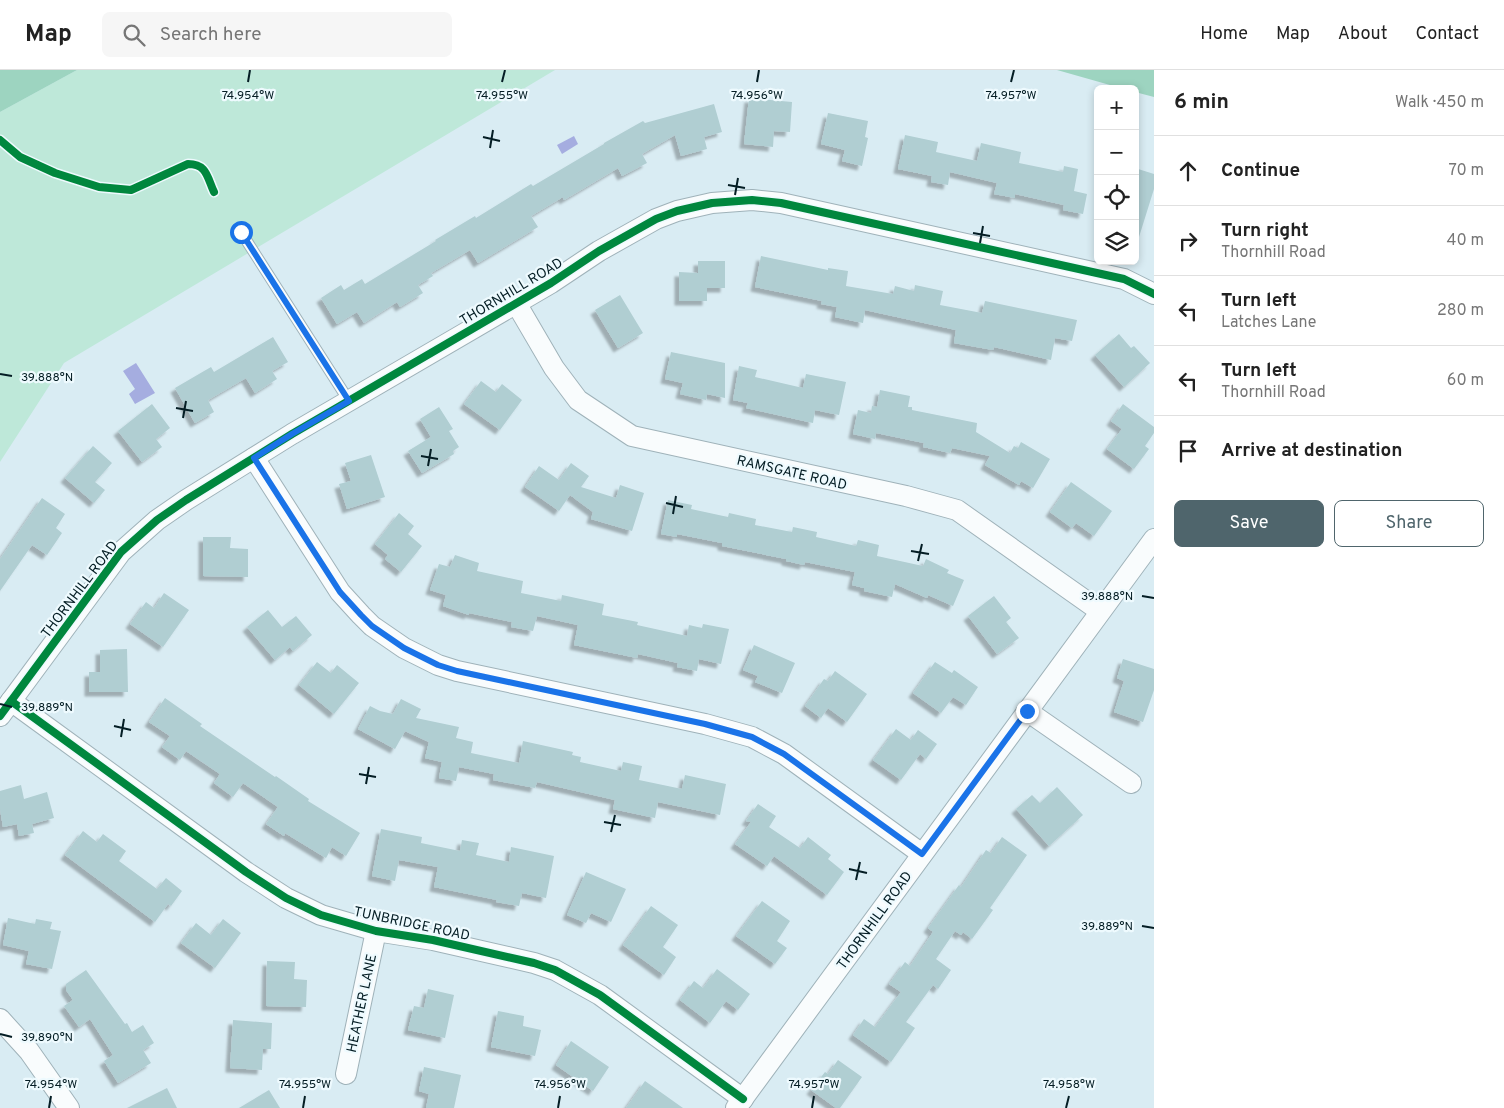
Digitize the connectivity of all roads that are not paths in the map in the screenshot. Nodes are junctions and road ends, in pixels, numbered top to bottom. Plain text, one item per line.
1 (241, 232) dead end
2 (1154, 294) edge
3 (516, 303) junction
4 (349, 401) junction
5 (254, 458) junction
6 (1154, 539) edge
7 (1100, 611) junction
8 (5, 709) edge
9 (1027, 711) junction
10 (1131, 783) dead end
11 (922, 854) junction
12 (376, 931) junction
13 (0, 1019) edge
14 (346, 1074) dead end
15 (739, 1104) edge
16 (69, 1108) edge

1 - 4 lane
2 - 3 street, THORNHILL ROAD
3 - 4 street, THORNHILL ROAD
3 - 7 street, RAMSGATE ROAD
4 - 5 street, THORNHILL ROAD
5 - 8 street, THORNHILL ROAD
5 - 11 street
6 - 7 street, THORNHILL ROAD
7 - 9 street, THORNHILL ROAD
8 - 12 street, TUNBRIDGE ROAD
9 - 10 street
9 - 11 street, THORNHILL ROAD
11 - 15 street, THORNHILL ROAD
12 - 14 street, HEATHER LANE
12 - 15 street, TUNBRIDGE ROAD
13 - 16 street

